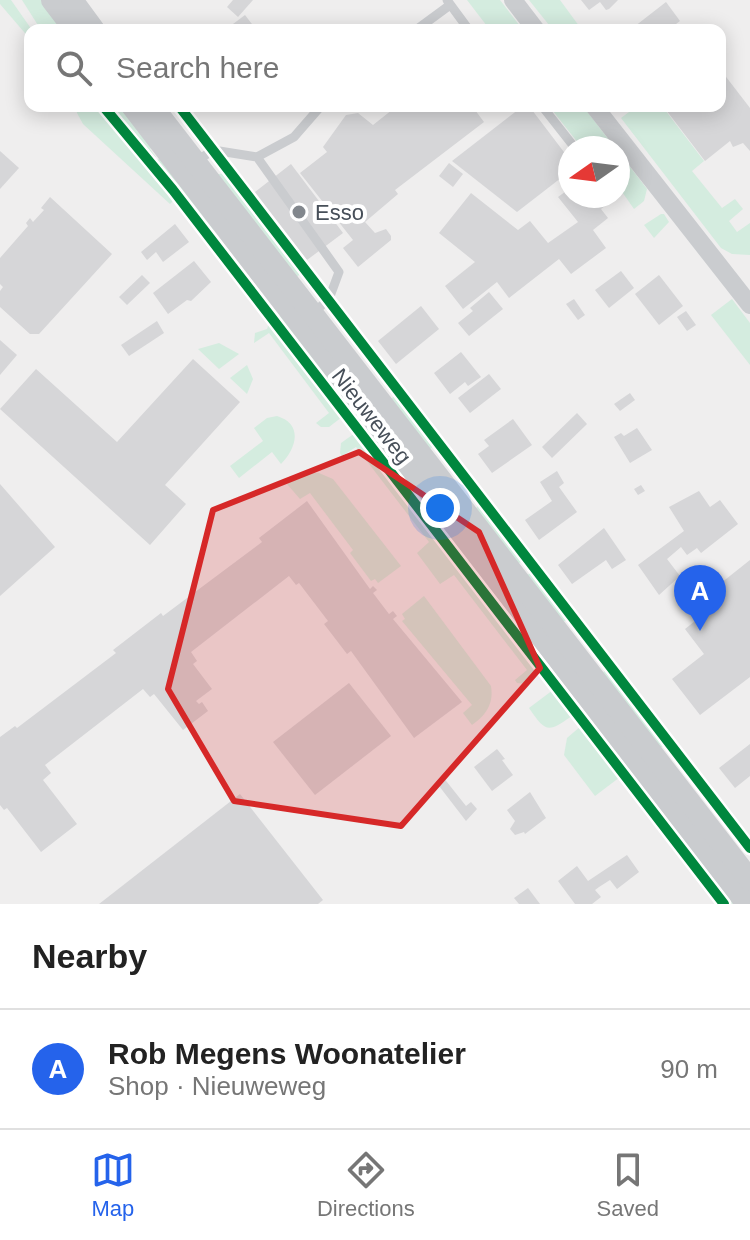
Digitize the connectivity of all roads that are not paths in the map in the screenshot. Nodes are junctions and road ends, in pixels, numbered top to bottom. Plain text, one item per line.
1 (52, 0) edge
2 (72, 0) edge
3 (513, 0) edge
4 (448, 2) edge
5 (70, 24) edge
6 (90, 24) edge
7 (423, 24) edge
8 (464, 24) edge
9 (531, 24) edge
10 (138, 112) edge
11 (156, 112) edge
12 (316, 112) edge
13 (547, 112) edge
14 (599, 112) edge
15 (566, 136) edge
16 (257, 157) junction
17 (189, 166) junction
18 (743, 281) edge
19 (750, 305) edge
20 (306, 319) junction
21 (750, 880) edge
22 (747, 904) edge

1 - 5 street
2 - 6 street
3 - 9 street
4 - 7 lane
4 - 8 lane
10 - 17 street, Nieuweweg
11 - 17 street, Nieuweweg
12 - 16 lane
13 - 15 lane
14 - 18 street
16 - 17 lane
16 - 20 lane
17 - 20 street, Nieuweweg
18 - 19 street
20 - 21 street, Nieuweweg
20 - 22 street, Nieuweweg

